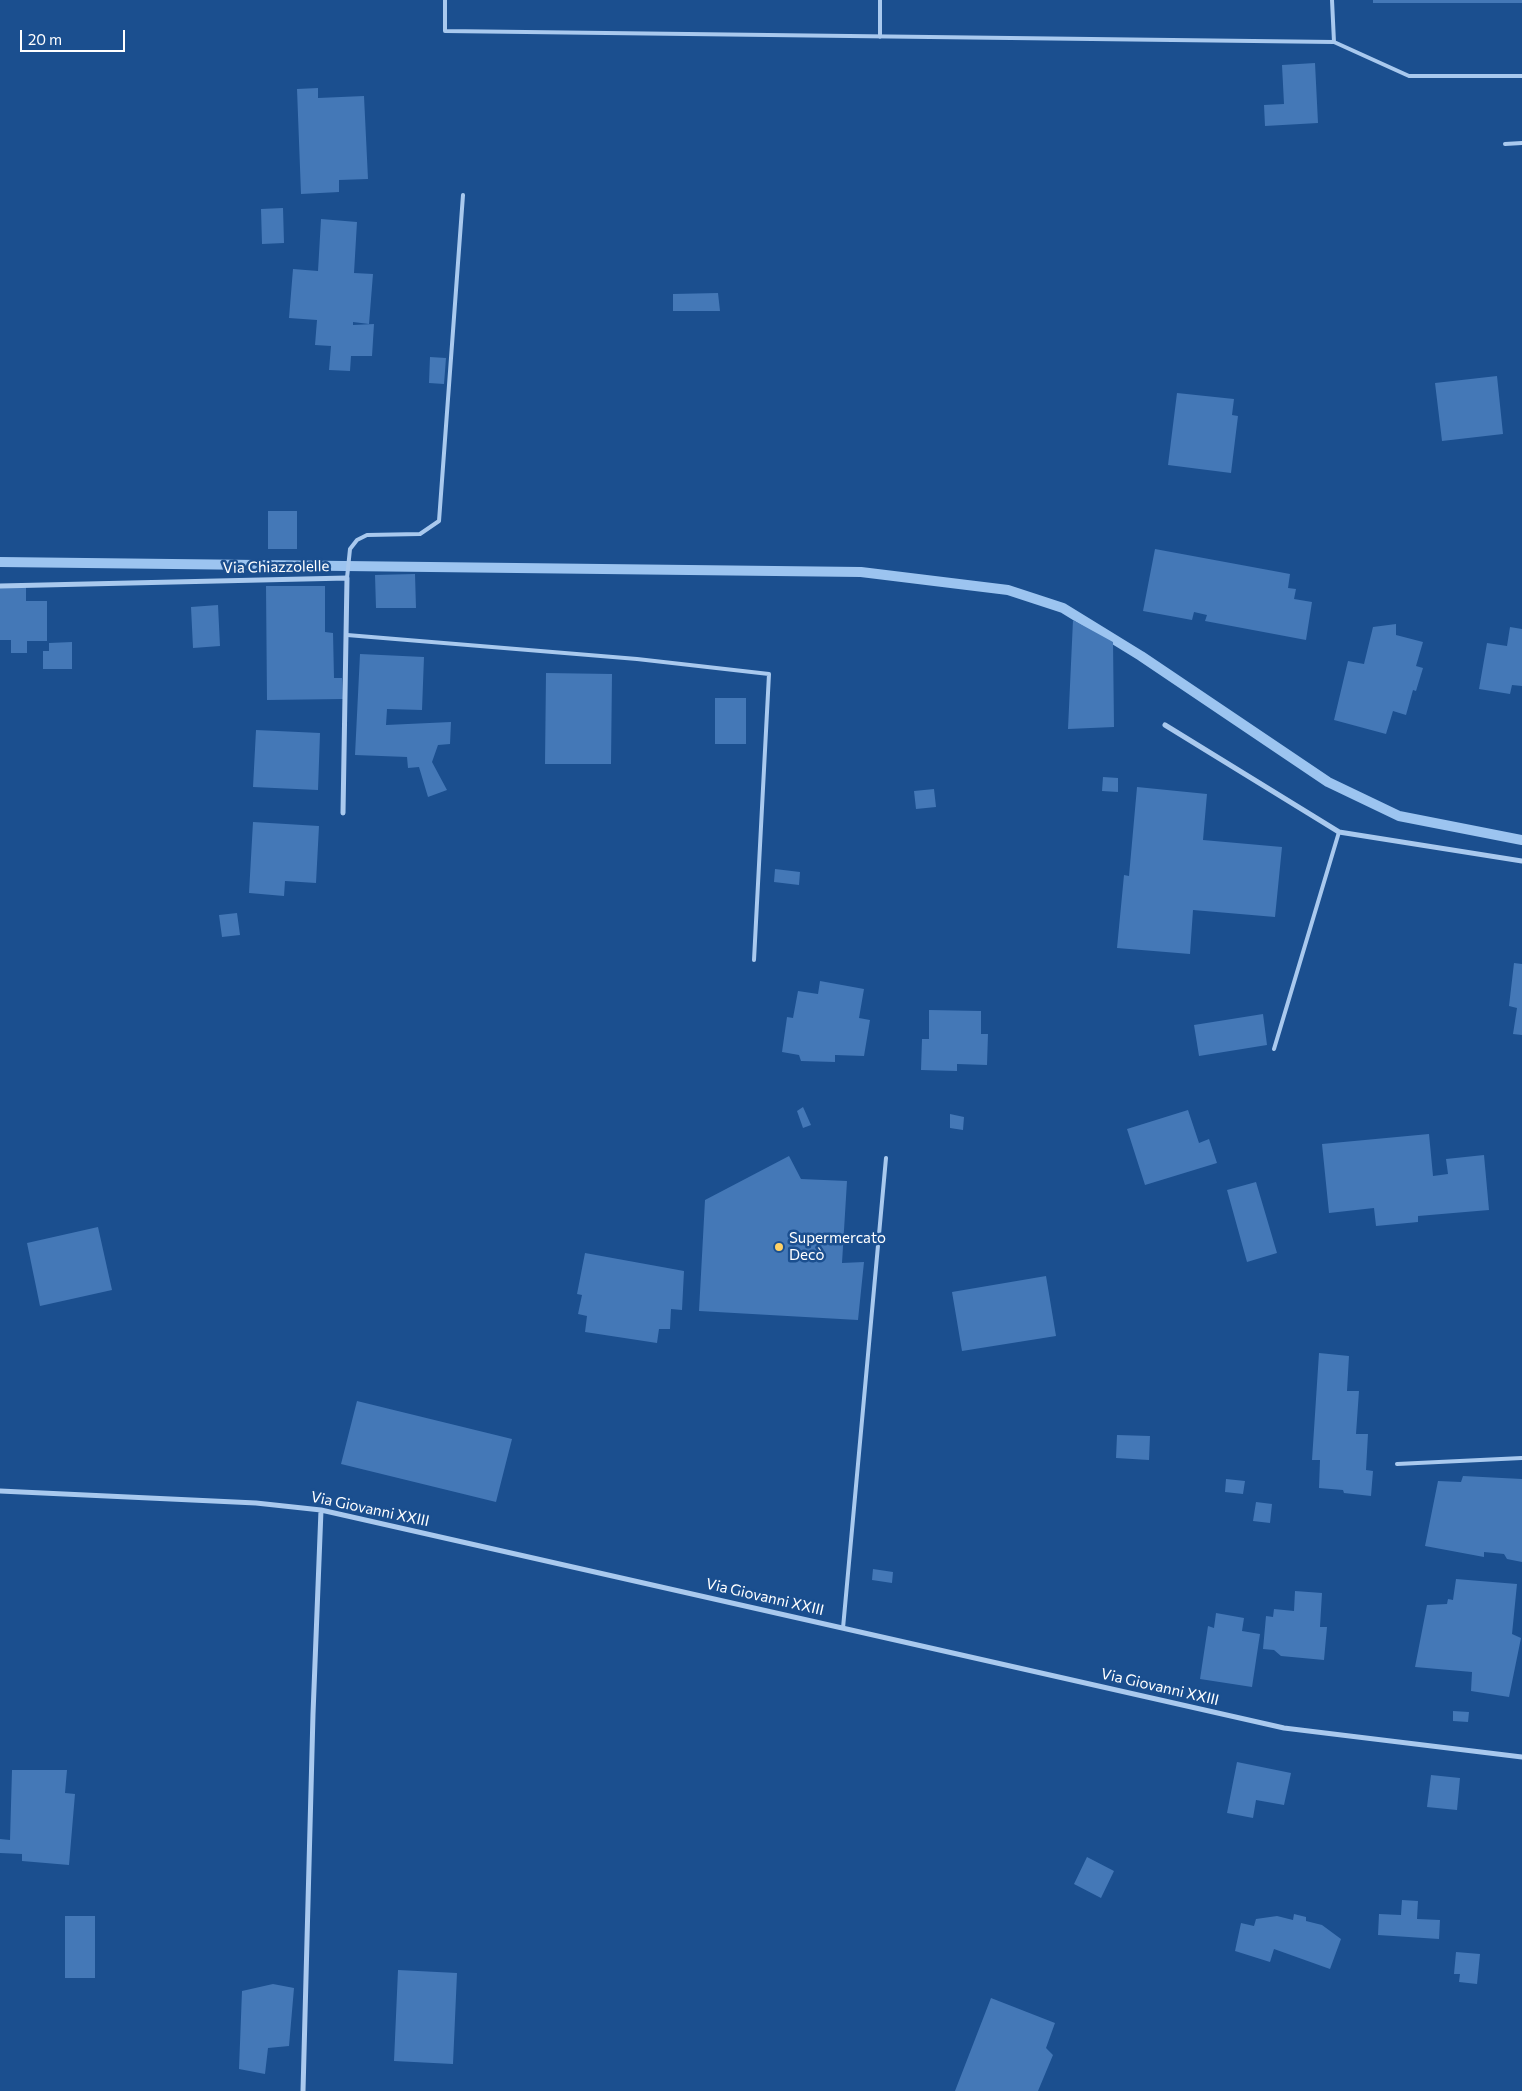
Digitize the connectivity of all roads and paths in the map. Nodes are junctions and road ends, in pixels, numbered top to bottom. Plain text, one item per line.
1 (445, 0) edge
2 (880, 0) edge
3 (1332, 0) edge
4 (880, 37) junction
5 (1334, 42) junction
6 (1522, 76) edge
7 (1522, 143) edge
8 (1505, 144) dead end
9 (463, 195) dead end
10 (347, 578) junction
11 (0, 586) edge
12 (348, 635) junction
13 (1165, 725) dead end
14 (343, 813) dead end
15 (1339, 832) junction
16 (1522, 861) edge
17 (754, 960) dead end
18 (1274, 1049) dead end
19 (886, 1158) dead end
20 (1522, 1458) edge
21 (1397, 1464) dead end
22 (0, 1491) edge
23 (321, 1510) junction
24 (843, 1628) junction
25 (1522, 1757) edge
26 (304, 2091) edge

1 - 4 lane
2 - 4 lane
3 - 5 lane
4 - 5 lane
5 - 6 lane
7 - 8 lane
9 - 10 lane
10 - 11 street, Via Chiazzolelle
10 - 12 street, Via Chiazzolelle
12 - 14 street, Via Chiazzolelle
12 - 17 lane
13 - 15 street
15 - 16 street
15 - 18 lane
19 - 24 lane
20 - 21 lane
22 - 23 street, Via Giovanni XXIII
23 - 24 street, Via Giovanni XXIII
23 - 26 street
24 - 25 street, Via Giovanni XXIII

